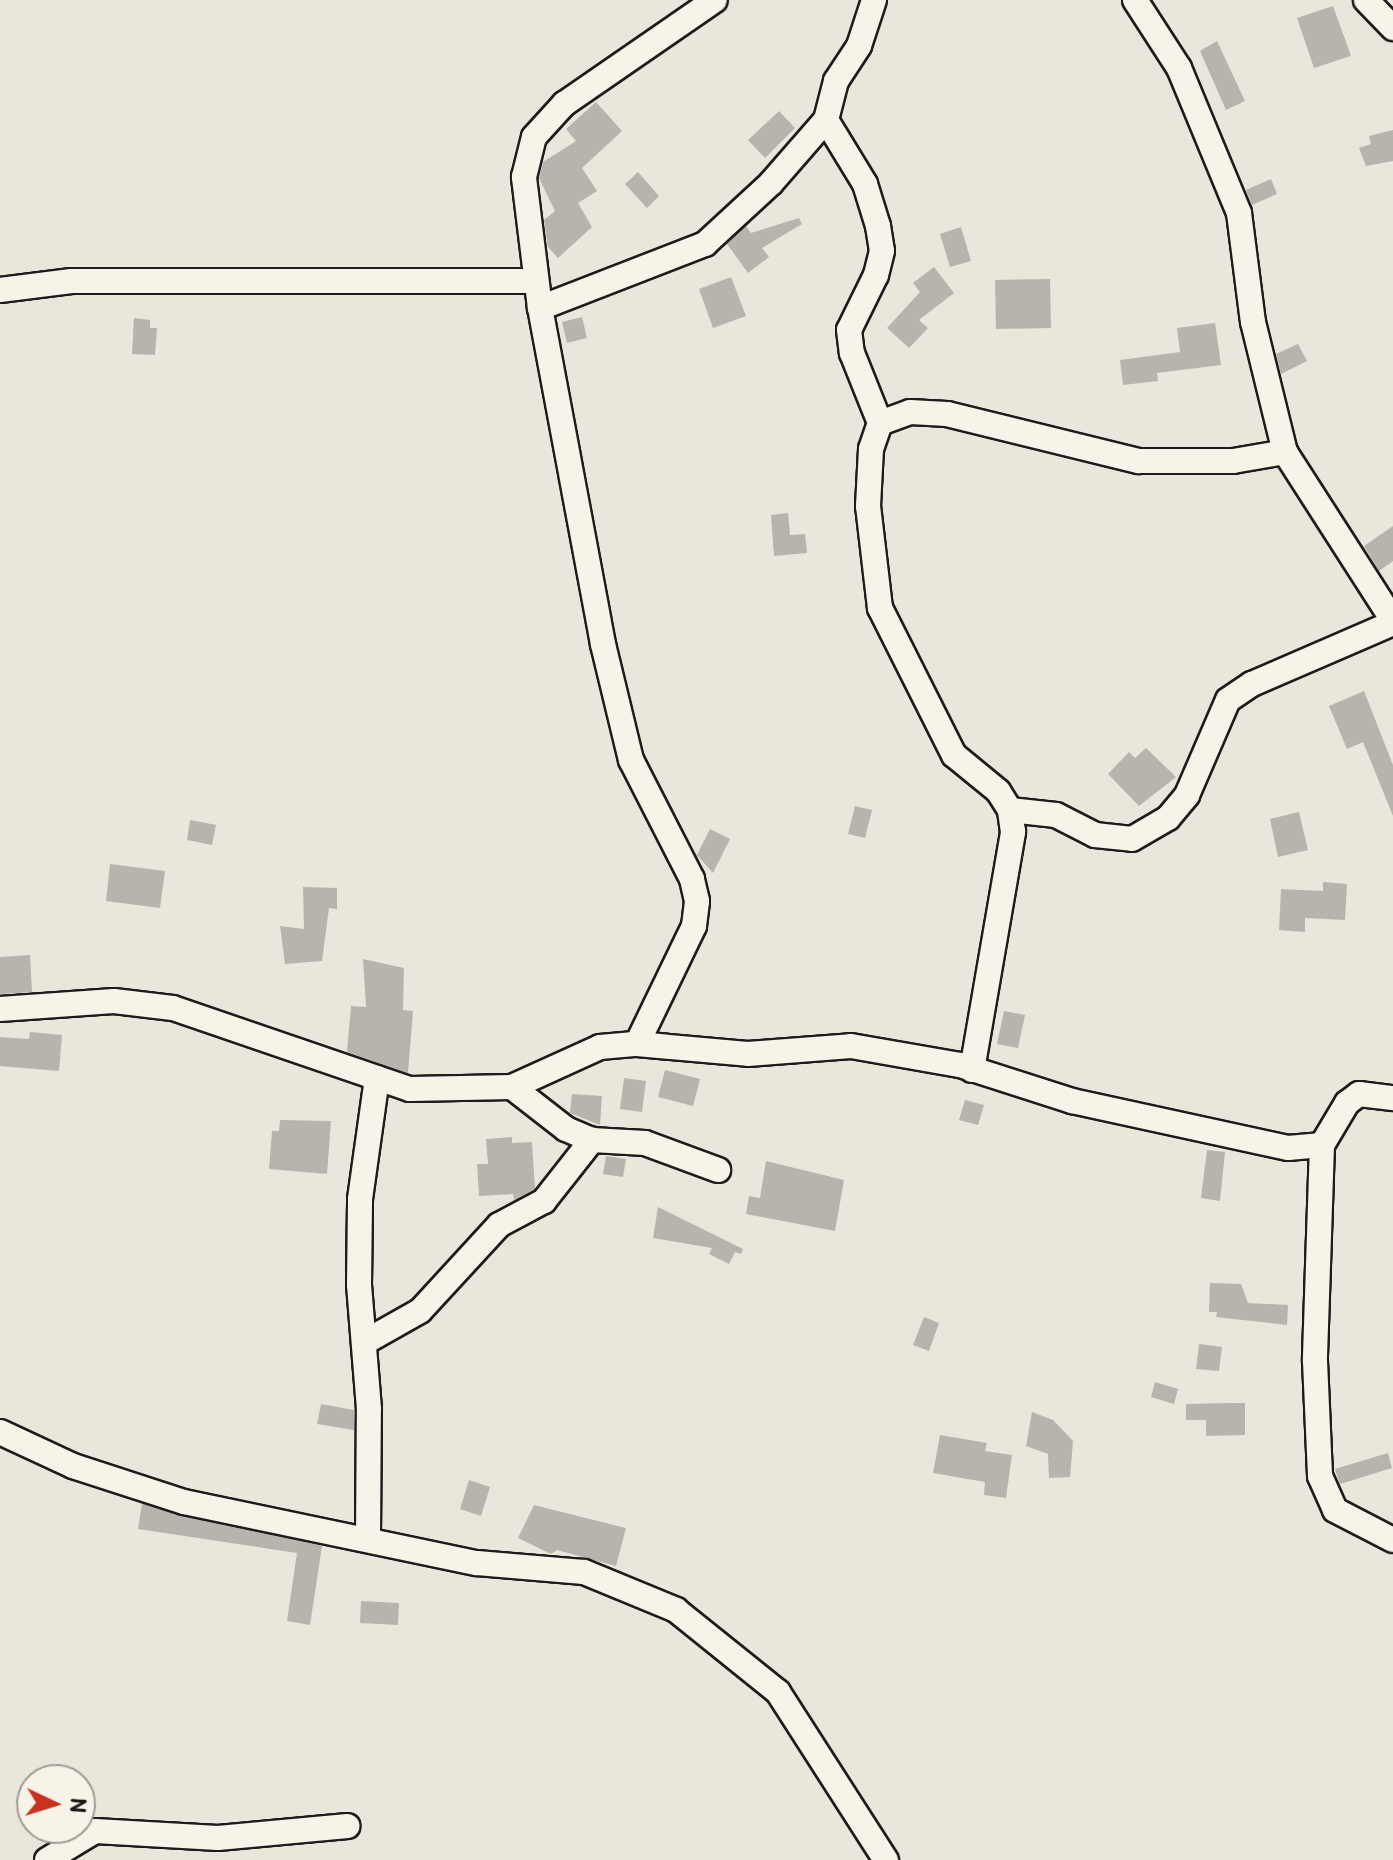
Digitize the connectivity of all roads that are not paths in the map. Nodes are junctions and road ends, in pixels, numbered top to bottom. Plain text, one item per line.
1 (715, 0) edge
2 (874, 0) edge
3 (1135, 0) edge
4 (1366, 0) edge
5 (1393, 28) edge
6 (826, 120) junction
7 (536, 281) junction
8 (0, 290) edge
9 (540, 308) junction
10 (880, 423) junction
11 (1285, 452) junction
12 (1393, 622) edge
13 (1010, 810) junction
14 (0, 1009) edge
15 (637, 1044) junction
16 (972, 1070) junction
17 (377, 1078) junction
18 (512, 1087) junction
19 (1393, 1098) edge
20 (592, 1140) junction
21 (1322, 1145) junction
22 (718, 1170) dead end
23 (365, 1342) junction
24 (0, 1432) edge
25 (368, 1537) junction
26 (1393, 1540) edge
27 (347, 1826) dead end
28 (47, 1860) edge
29 (886, 1860) edge

1 - 7 street
2 - 6 street
3 - 11 street
4 - 5 street
6 - 9 street
6 - 10 street
7 - 8 street
7 - 9 street
9 - 15 street
10 - 11 street
10 - 13 street
11 - 12 street
12 - 13 street
13 - 16 street
14 - 17 street
15 - 16 street
15 - 18 street
16 - 21 street
17 - 18 street
17 - 23 street
18 - 20 street
19 - 21 street
20 - 22 street
20 - 23 street
21 - 26 street
23 - 25 street
24 - 25 street
25 - 29 street
27 - 28 street

